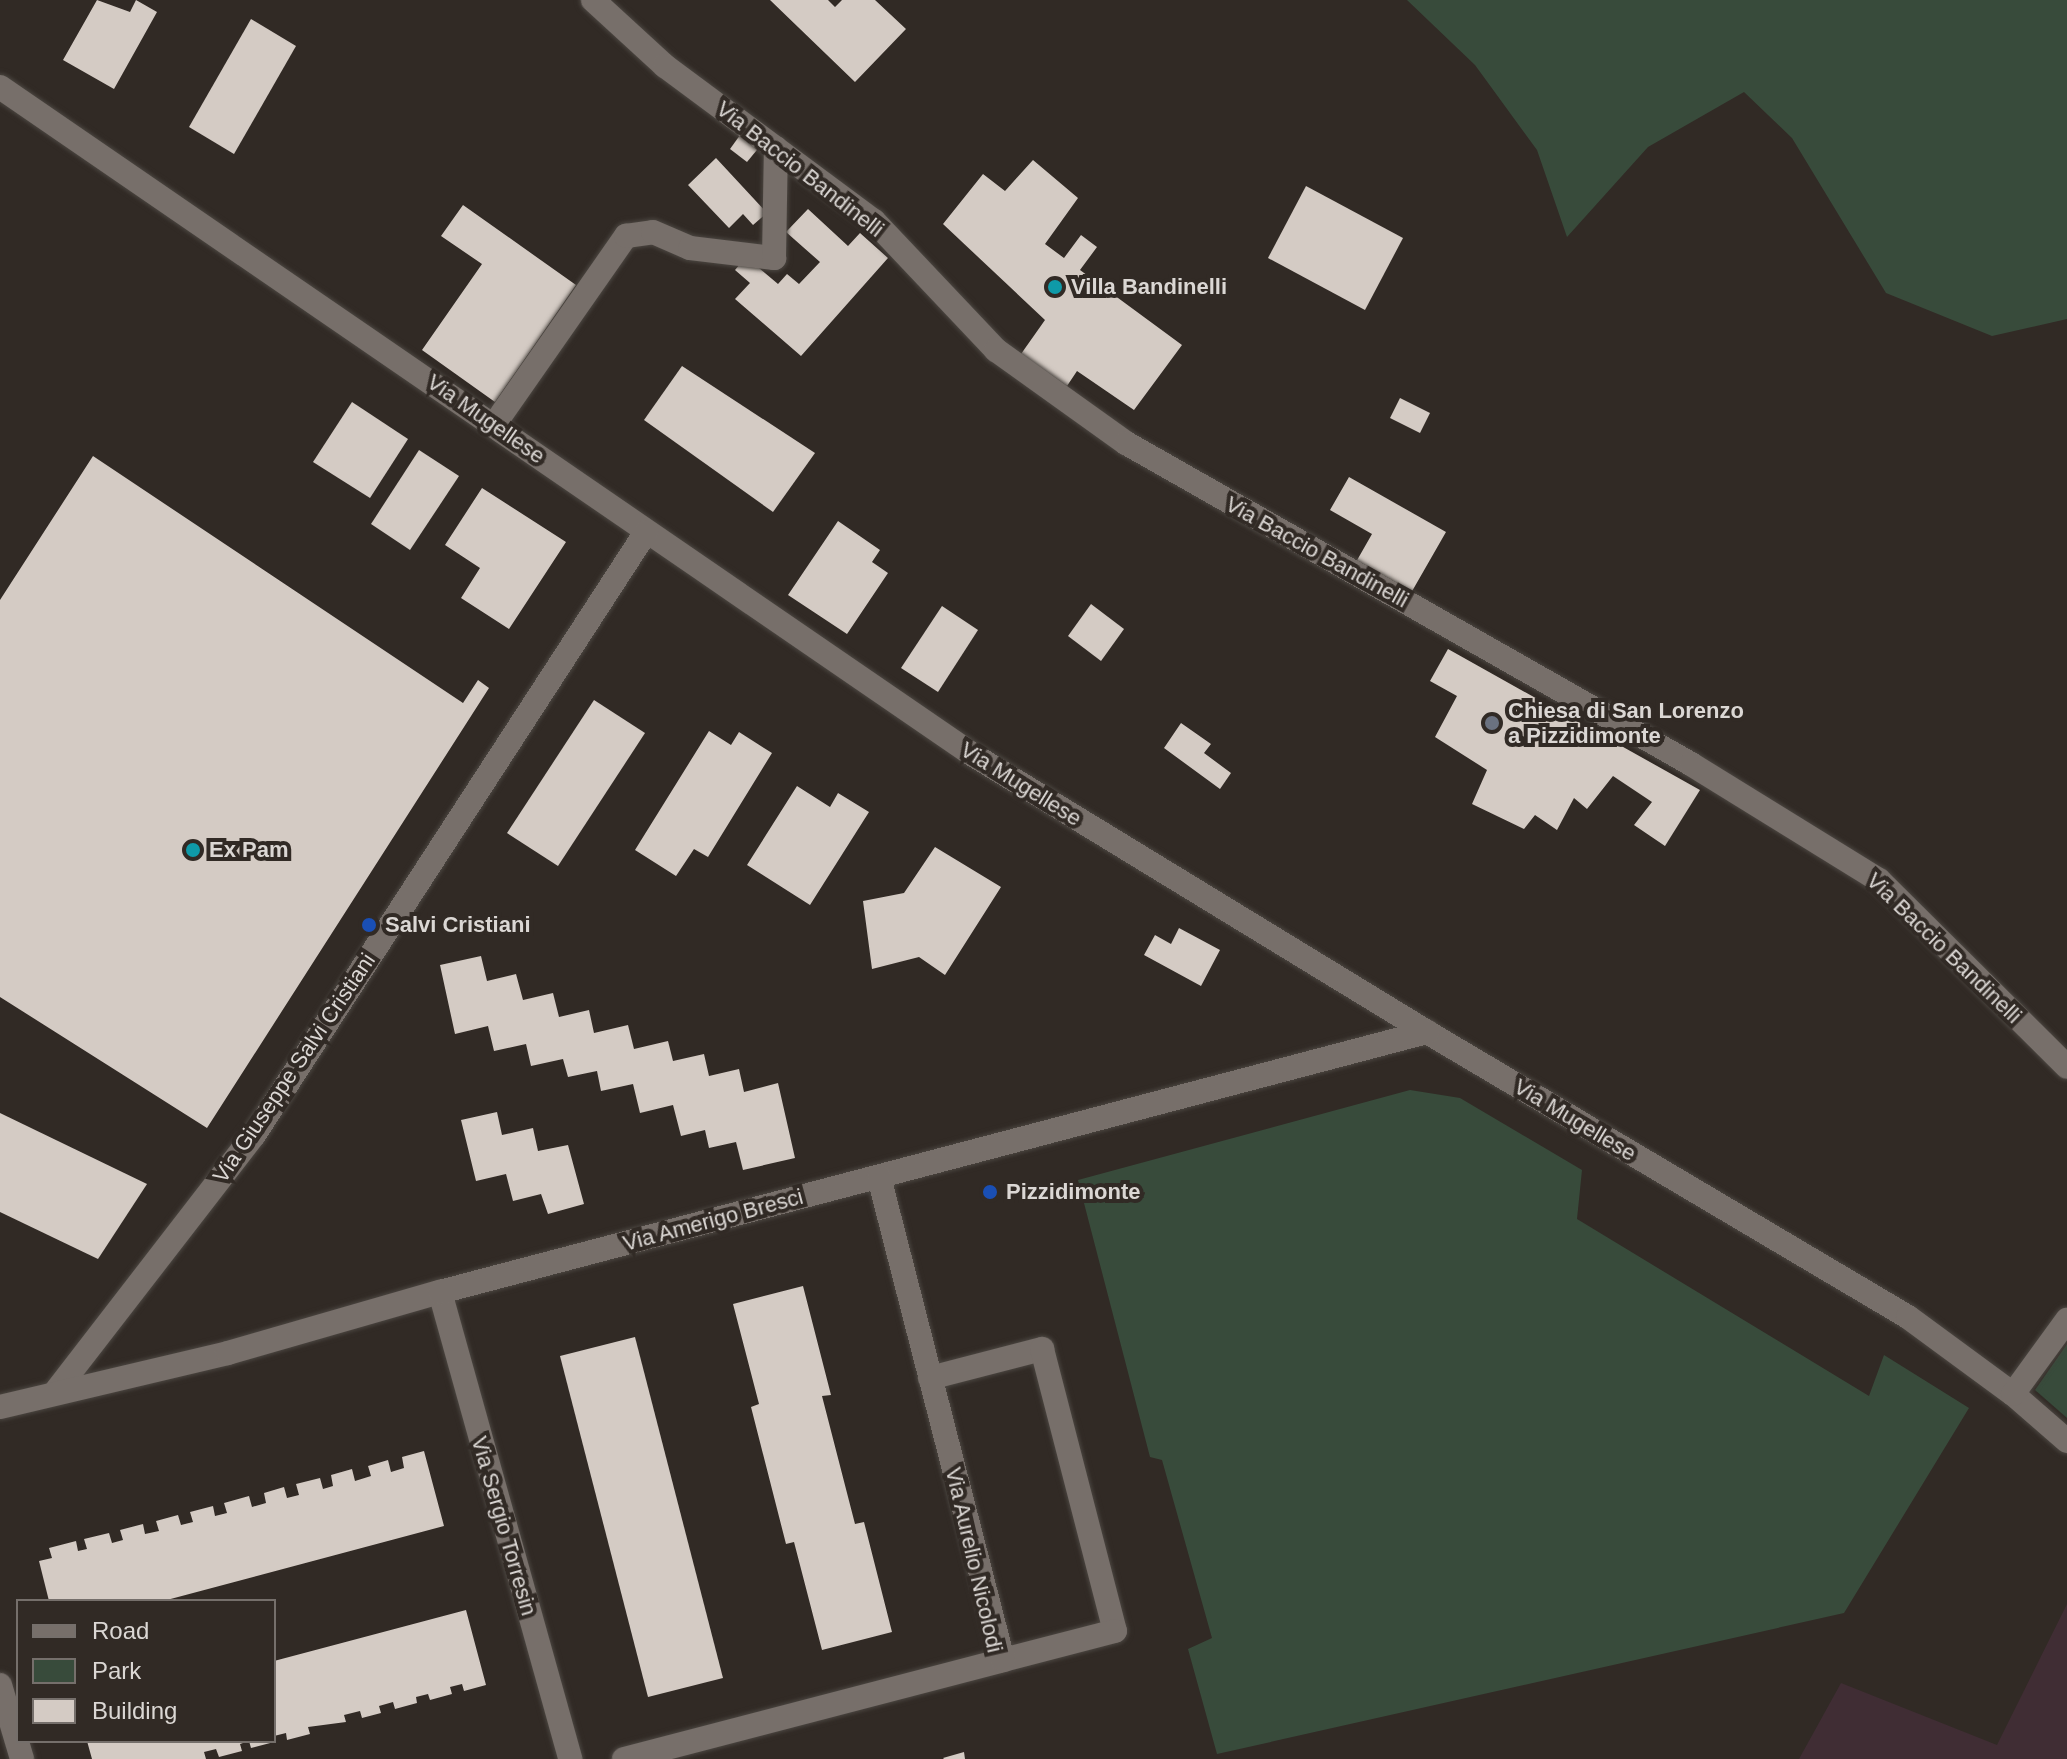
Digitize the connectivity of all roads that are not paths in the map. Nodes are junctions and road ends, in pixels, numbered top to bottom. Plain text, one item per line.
1 (593, 0) edge
2 (0, 87) edge
3 (776, 148) junction
4 (494, 425) junction
5 (646, 532) junction
6 (1427, 1032) junction
7 (2067, 1067) edge
8 (879, 1177) junction
9 (440, 1292) junction
10 (2067, 1320) edge
11 (930, 1378) junction
12 (56, 1391) junction
13 (2013, 1394) junction
14 (0, 1407) edge
15 (2067, 1441) edge
16 (1003, 1660) junction
17 (0, 1685) edge
18 (16, 1739) edge
19 (570, 1759) edge
20 (624, 1759) edge

1 - 3 street, Via Baccio Bandinelli
2 - 4 street, Via Mugellese
3 - 4 street
3 - 7 street, Via Baccio Bandinelli
4 - 5 street, Via Mugellese
5 - 6 street, Via Mugellese
5 - 12 street, Via Giuseppe Salvi Cristiani
6 - 8 street, Via Amerigo Bresci
6 - 13 street, Via Mugellese
8 - 9 street, Via Amerigo Bresci
8 - 11 street, Via Aurelio Nicolodi
9 - 12 street, Via Amerigo Bresci
9 - 19 street, Via Sergio Torresin
10 - 13 street
11 - 16 street, Via Aurelio Nicolodi
11 - 16 street
12 - 14 street, Via Amerigo Bresci
13 - 15 street, Via Mugellese
16 - 20 street, Via Aurelio Nicolodi
17 - 18 street

